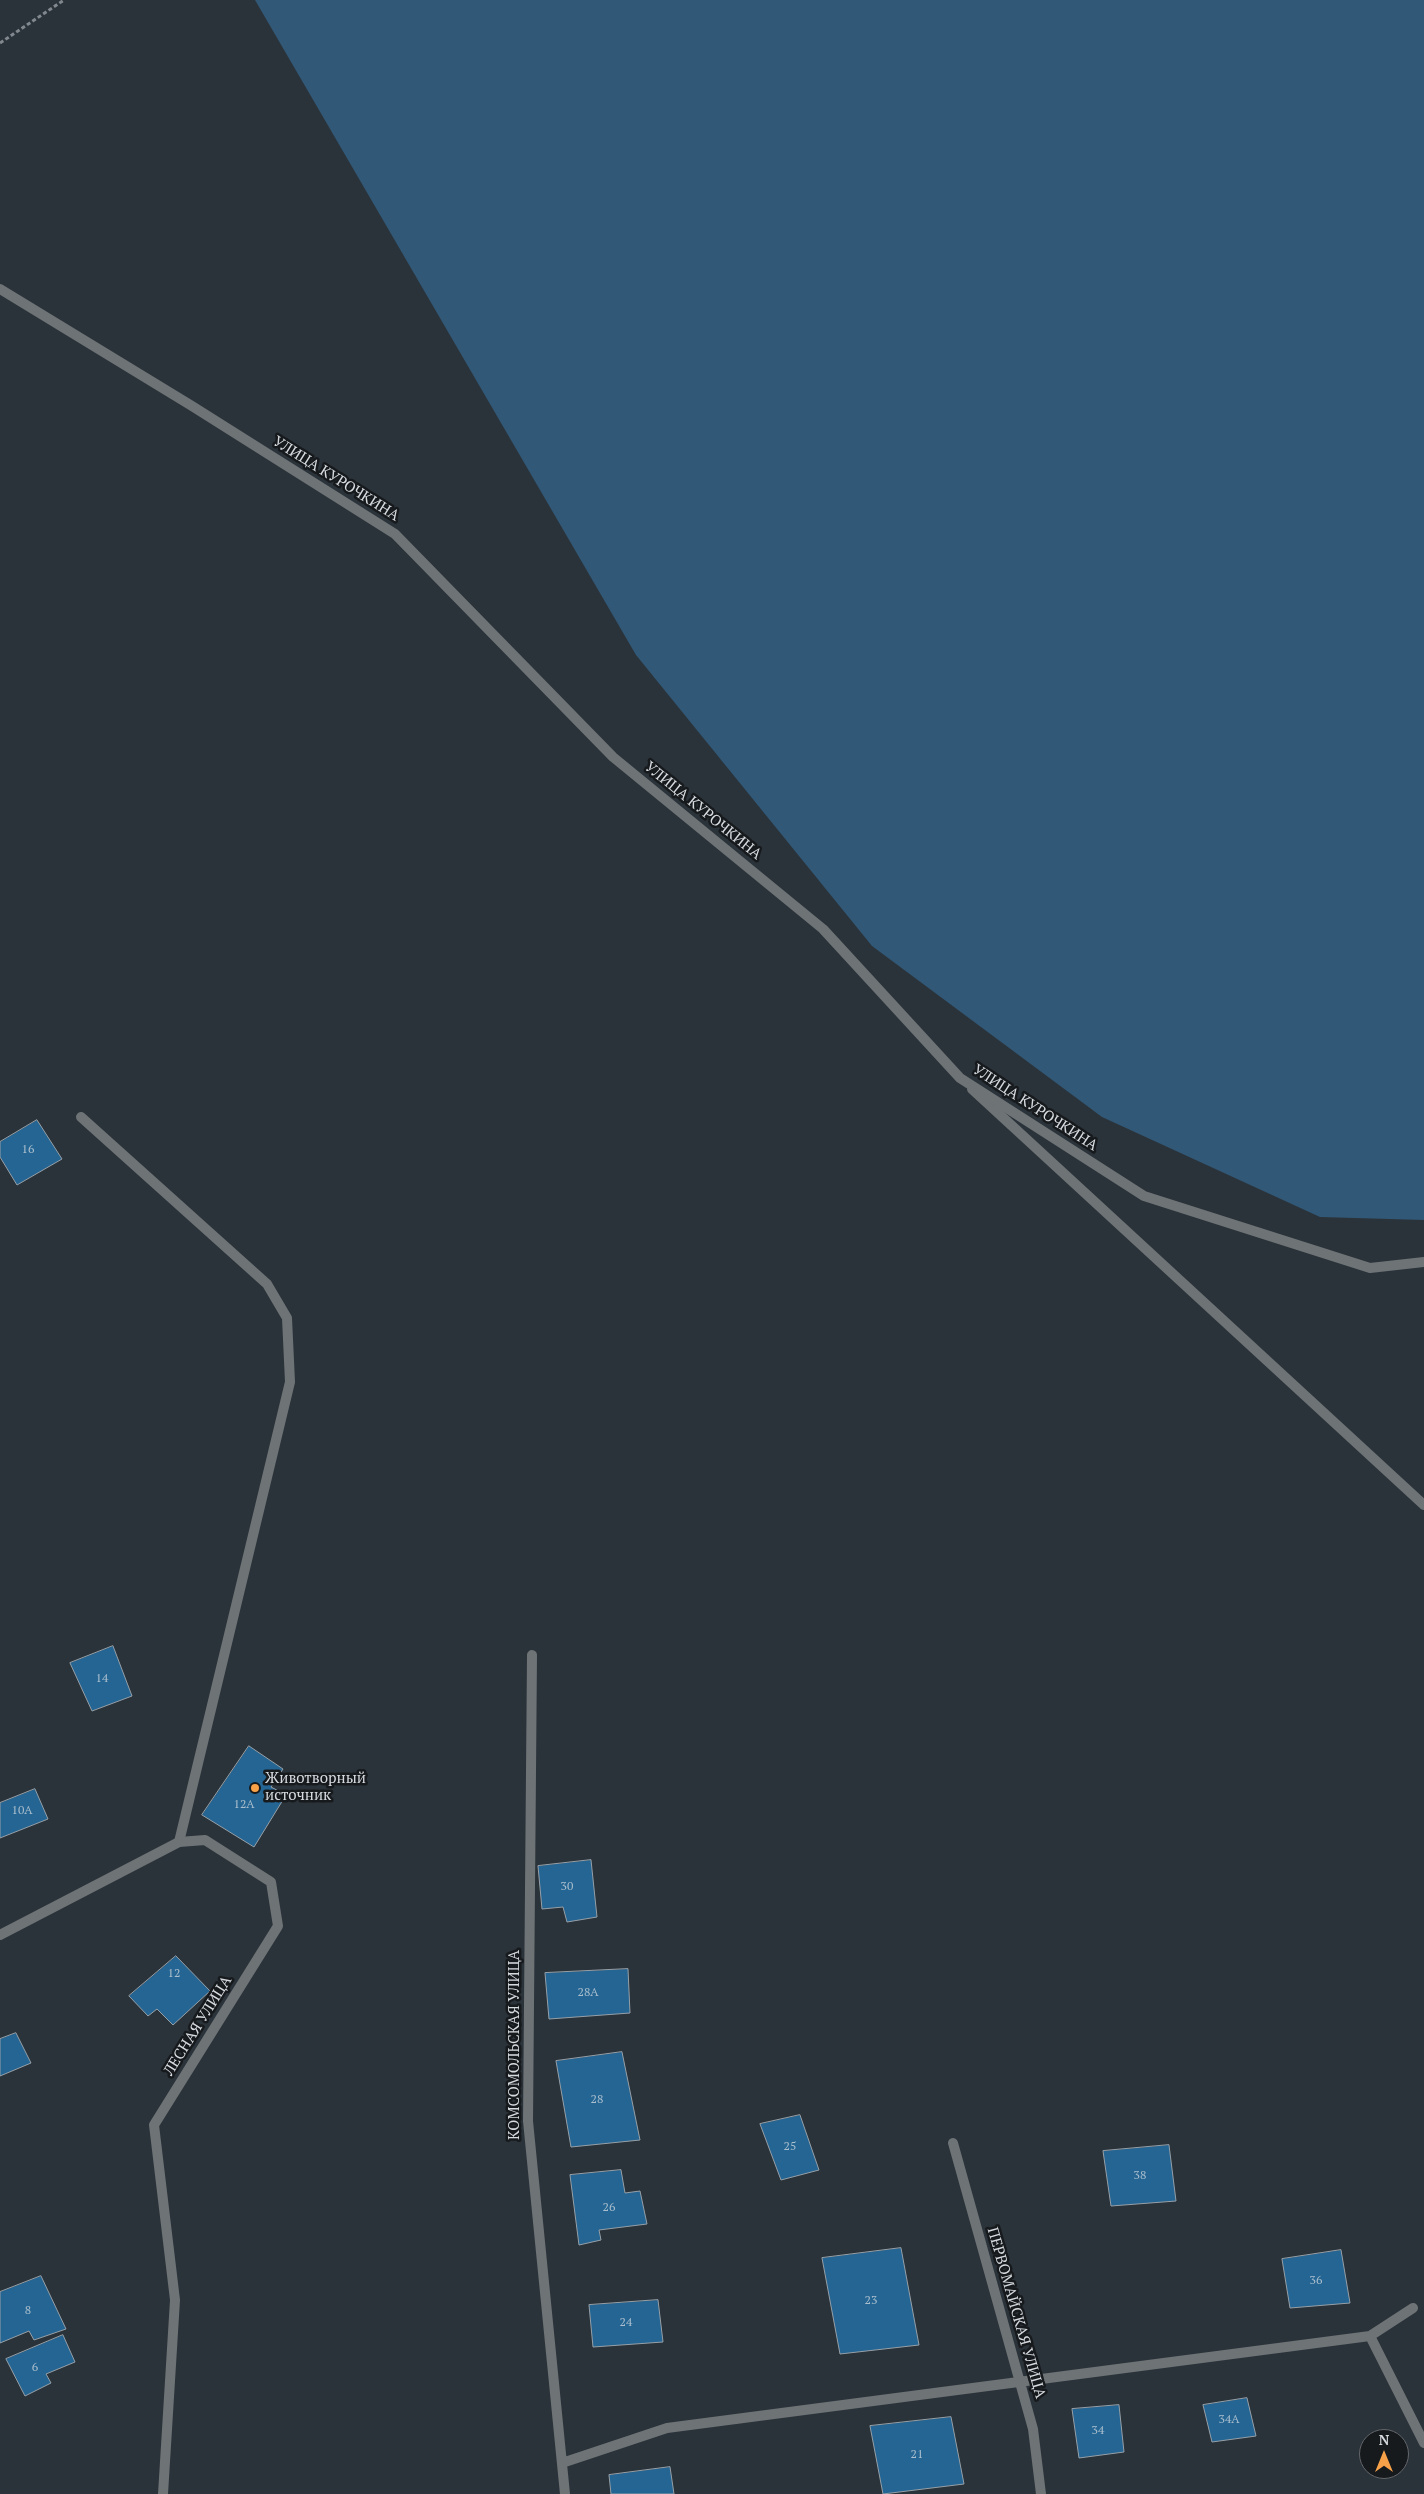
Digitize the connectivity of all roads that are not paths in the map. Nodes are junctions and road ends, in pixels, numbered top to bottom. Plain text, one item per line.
1 (0, 289) edge
2 (960, 1078) junction
3 (81, 1117) dead end
4 (1424, 1262) edge
5 (1424, 1505) edge
6 (532, 1655) dead end
7 (180, 1842) junction
8 (0, 1935) edge
9 (953, 2143) dead end
10 (1413, 2308) dead end
11 (1370, 2336) junction
12 (1020, 2381) junction
13 (1424, 2443) edge
14 (562, 2464) junction
15 (163, 2494) edge
16 (565, 2494) edge
17 (1041, 2494) edge

1 - 2 street, УЛИЦА КУРОЧКИНА
2 - 4 street, УЛИЦА КУРОЧКИНА
2 - 5 street
3 - 7 street
6 - 14 street, КОМСОМОЛЬСКАЯ УЛИЦА
7 - 8 street, ЛЕСНАЯ УЛИЦА
7 - 15 street, ЛЕСНАЯ УЛИЦА
9 - 12 street, ПЕРВОМАЙСКАЯ УЛИЦА
10 - 11 street
11 - 12 street
11 - 13 street
12 - 14 street
12 - 17 street, ПЕРВОМАЙСКАЯ УЛИЦА
14 - 16 street, КОМСОМОЛЬСКАЯ УЛИЦА

